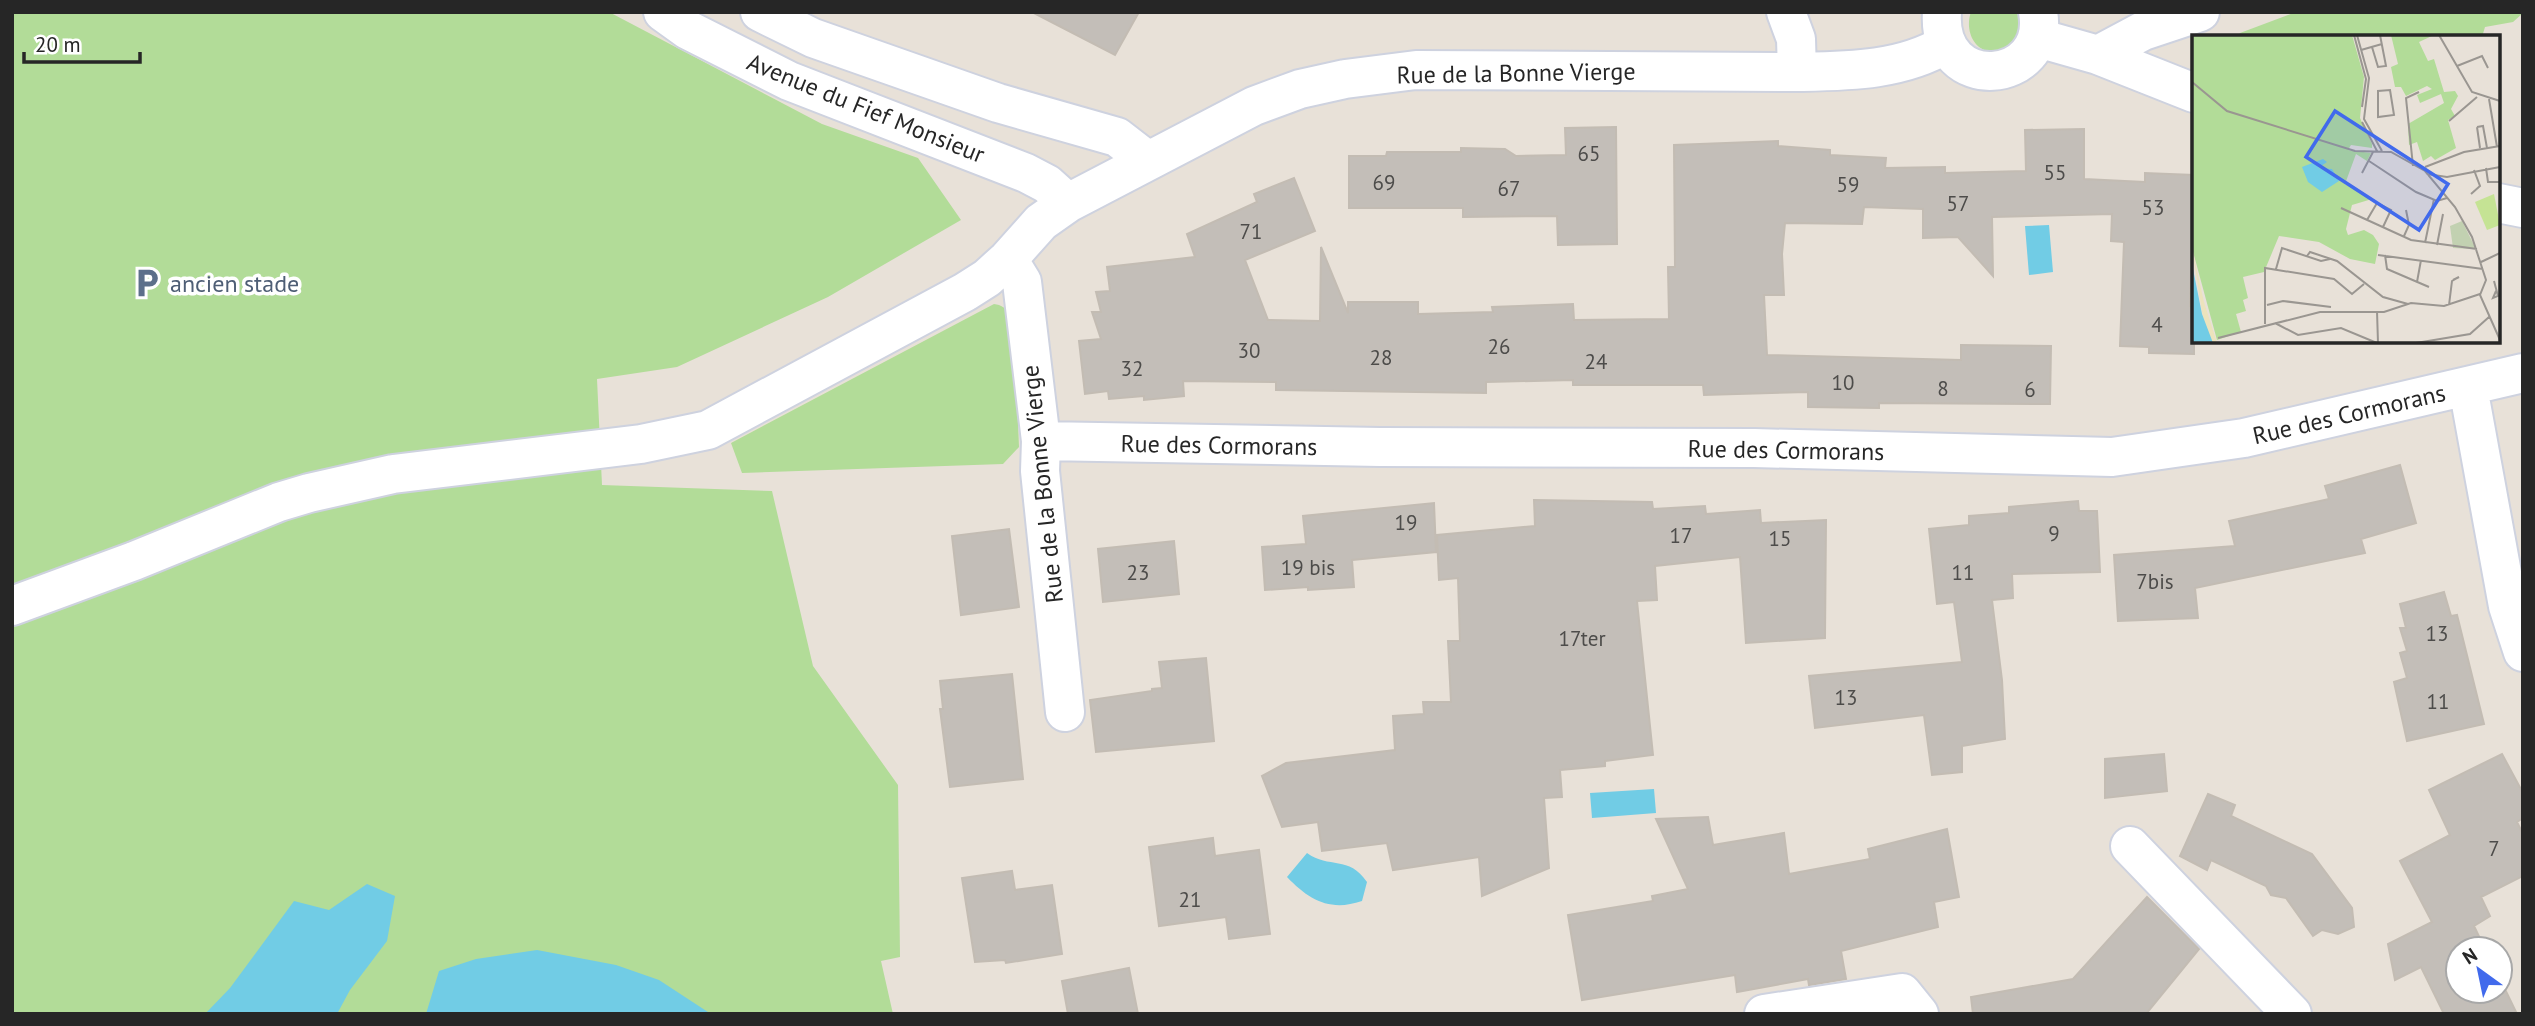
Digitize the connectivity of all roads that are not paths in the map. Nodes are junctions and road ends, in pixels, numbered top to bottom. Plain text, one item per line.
1 (663, 12) edge
2 (760, 12) edge
3 (1786, 12) edge
4 (2200, 12) edge
5 (2038, 25) edge
6 (1944, 28) edge
7 (2098, 55) junction
8 (1797, 72) junction
9 (2192, 92) edge
10 (1148, 161) junction
11 (1068, 203) junction
12 (2500, 203) edge
13 (2523, 208) edge
14 (1008, 259) junction
15 (2523, 373) edge
16 (2468, 387) junction
17 (1041, 441) junction
18 (12, 607) edge
19 (2523, 652) edge
20 (1065, 712) dead end
21 (2130, 846) dead end
22 (1764, 1014) edge
23 (1919, 1014) edge
24 (2292, 1014) edge

1 - 11 street, Avenue du Fief Monsieur
2 - 10 street, Avenue du Fief Monsieur
3 - 8 street
4 - 7 street
5 - 6 street
5 - 7 street
6 - 8 street, Rue de la Bonne Vierge
7 - 9 street
8 - 10 street, Rue de la Bonne Vierge
10 - 11 street, Rue de la Bonne Vierge
11 - 14 street, Rue de la Bonne Vierge
12 - 13 street
14 - 17 street, Rue de la Bonne Vierge
14 - 18 street, Rue de la Bonne Vierge
15 - 16 street, Rue des Cormorans
16 - 17 street, Rue des Cormorans
16 - 19 street
17 - 20 street, Rue de la Bonne Vierge
21 - 24 street
22 - 23 street

